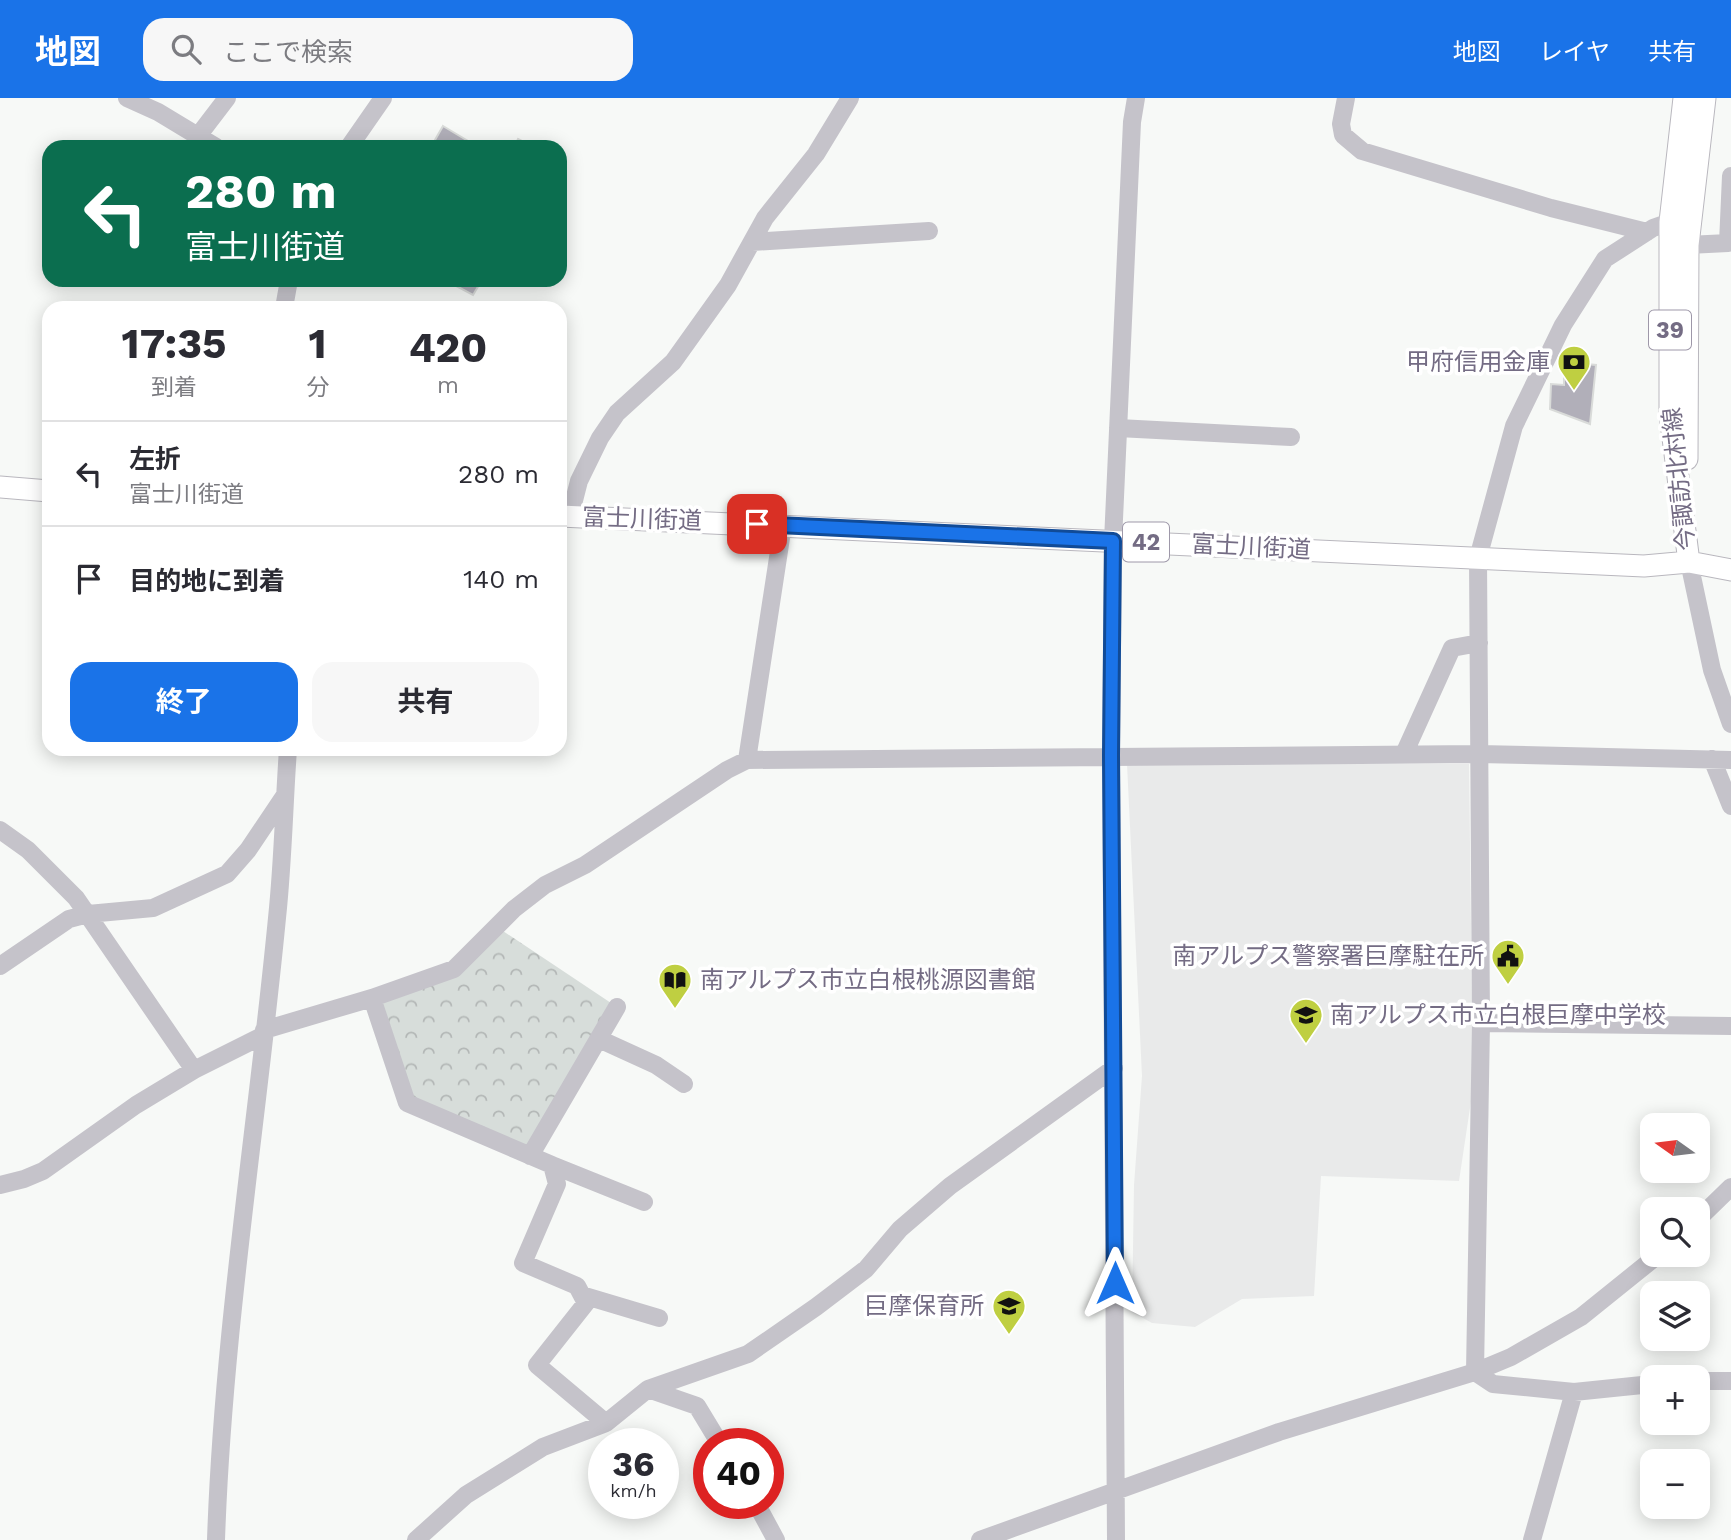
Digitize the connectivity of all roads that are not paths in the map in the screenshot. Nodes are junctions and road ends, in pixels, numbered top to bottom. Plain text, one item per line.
1 (127, 98) edge
2 (227, 98) edge
3 (383, 98) edge
4 (850, 98) edge
5 (1136, 98) edge
6 (1346, 98) edge
7 (1684, 98) edge
8 (1705, 98) edge
9 (198, 136) junction
10 (205, 140) edge
11 (354, 140) edge
12 (1731, 176) edge
13 (1670, 222) junction
14 (929, 231) dead end
15 (1647, 232) junction
16 (751, 242) junction
17 (1688, 245) junction
18 (1118, 428) junction
19 (1292, 437) dead end
20 (0, 487) edge
21 (42, 490) edge
22 (567, 511) edge
23 (567, 516) edge
24 (783, 525) junction
25 (1113, 541) junction
26 (1478, 558) junction
27 (1689, 562) junction
28 (1731, 570) edge
29 (1479, 643) junction
30 (1731, 724) edge
31 (1404, 754) junction
32 (1479, 754) junction
33 (1111, 755) junction
34 (288, 756) edge
35 (1712, 759) junction
36 (747, 760) junction
37 (1731, 760) edge
38 (285, 795) junction
39 (1731, 806) edge
40 (0, 830) edge
41 (88, 914) junction
42 (0, 965) edge
43 (372, 998) junction
44 (617, 1007) dead end
45 (1481, 1023) junction
46 (1731, 1026) edge
47 (264, 1033) junction
48 (598, 1039) junction
49 (1114, 1068) junction
50 (194, 1070) junction
51 (684, 1084) dead end
52 (530, 1156) junction
53 (552, 1165) junction
54 (0, 1185) edge
55 (1731, 1187) edge
56 (644, 1202) dead end
57 (1710, 1207) edge
58 (1643, 1267) edge
59 (582, 1295) junction
60 (659, 1318) dead end
61 (1475, 1372) junction
62 (1710, 1381) edge
63 (1731, 1381) edge
64 (1640, 1385) edge
65 (648, 1389) junction
66 (1574, 1392) junction
67 (606, 1423) junction
68 (710, 1428) edge
69 (1117, 1492) junction
70 (765, 1519) edge
71 (216, 1540) edge
72 (416, 1540) edge
73 (776, 1540) edge
74 (980, 1540) edge
75 (1116, 1540) edge
76 (1532, 1540) edge

1 - 9 street
2 - 9 street
3 - 11 street
4 - 16 street
5 - 18 street
6 - 15 street
7 - 13 main road, 今諏訪北村線 / 39
8 - 17 main road, 今諏訪北村線 / 39
9 - 10 street
12 - 17 street
13 - 15 street
13 - 27 main road, 今諏訪北村線 / 39
14 - 16 street
15 - 26 street
16 - 22 street
17 - 27 main road, 今諏訪北村線 / 39
18 - 19 street
18 - 25 street
20 - 21 main road
23 - 24 main road, 富士川街道 / 42
24 - 25 main road, 富士川街道 / 42
24 - 36 street
25 - 26 main road, 富士川街道 / 42
25 - 33 street
26 - 27 main road, 富士川街道 / 42
26 - 29 street
27 - 28 main road, 富士川街道 / 42
27 - 30 street
29 - 31 street
29 - 32 street
31 - 32 street
31 - 33 street
32 - 35 street
32 - 45 street
33 - 36 street
33 - 49 street
34 - 38 street
35 - 37 street
35 - 39 street
36 - 43 street
38 - 41 street
38 - 47 street
40 - 41 street
41 - 42 street
41 - 50 street
43 - 47 street
43 - 52 street
44 - 48 street
45 - 46 street
45 - 61 street
47 - 50 street
47 - 71 street
48 - 51 street
48 - 52 street
49 - 65 street
49 - 69 street
50 - 54 street
52 - 53 street
53 - 56 street
53 - 59 street
55 - 57 street
58 - 61 street
59 - 60 street
59 - 67 street
61 - 66 street
61 - 69 street
62 - 63 street
64 - 66 street
65 - 67 street
65 - 68 street
66 - 76 street
67 - 72 street
69 - 74 street
69 - 75 street
70 - 73 street

